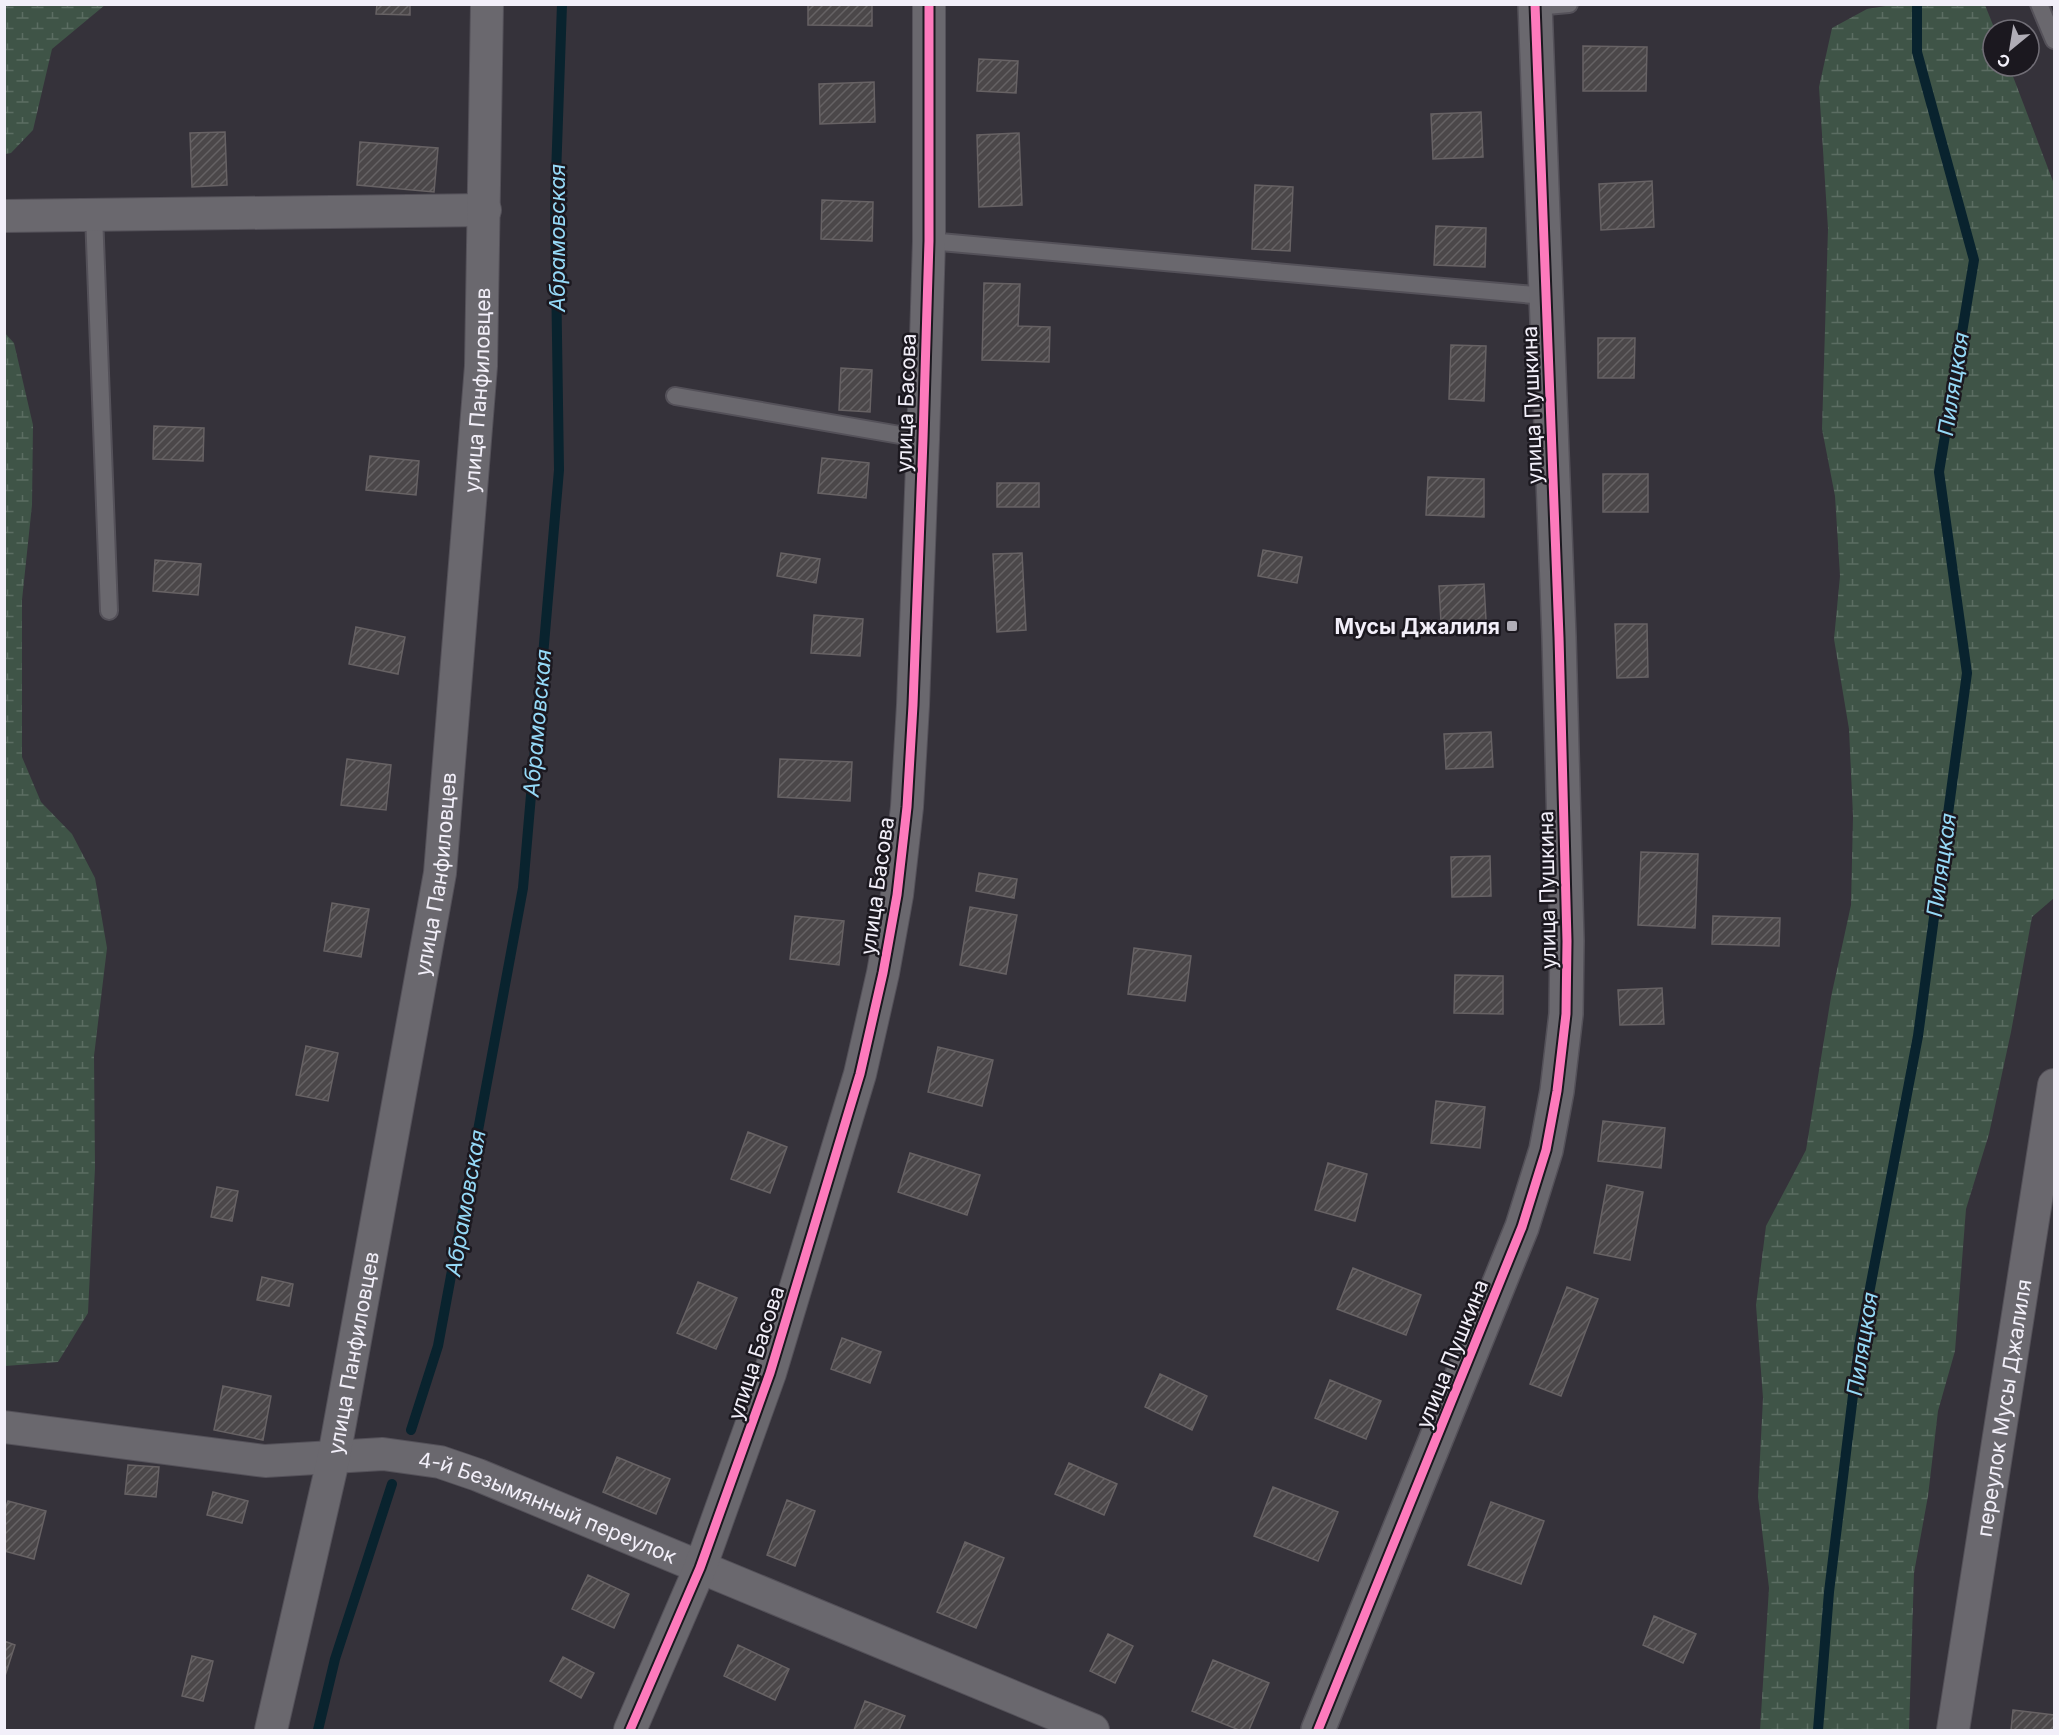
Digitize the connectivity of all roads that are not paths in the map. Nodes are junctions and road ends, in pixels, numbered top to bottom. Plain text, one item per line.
1 (487, 4) edge
2 (929, 4) edge
3 (1569, 4) edge
4 (2039, 4) edge
5 (1535, 6) edge
6 (2055, 40) edge
7 (484, 210) junction
8 (94, 214) junction
9 (4, 216) edge
10 (929, 241) junction
11 (1545, 296) junction
12 (675, 396) dead end
13 (923, 439) junction
14 (109, 611) dead end
15 (2055, 1085) edge
16 (4, 1427) edge
17 (334, 1456) junction
18 (700, 1568) junction
19 (271, 1731) edge
20 (630, 1731) edge
21 (1093, 1731) edge
22 (1318, 1731) edge
23 (1953, 1731) edge

1 - 7 street, улица Панфиловцев
2 - 10 street, улица Басова
3 - 5 lane
4 - 6 lane
5 - 11 street, улица Пушкина
7 - 8 street
7 - 17 street, улица Панфиловцев
8 - 9 street
8 - 14 lane
10 - 11 lane
10 - 13 street, улица Басова
11 - 22 street, улица Пушкина
12 - 13 lane
13 - 18 street, улица Басова
15 - 23 street, переулок Мусы Джалиля
16 - 17 street, 4-й Безымянный переулок
17 - 18 street, 4-й Безымянный переулок
17 - 19 street, улица Панфиловцев
18 - 20 street, улица Басова
18 - 21 street, 4-й Безымянный переулок

